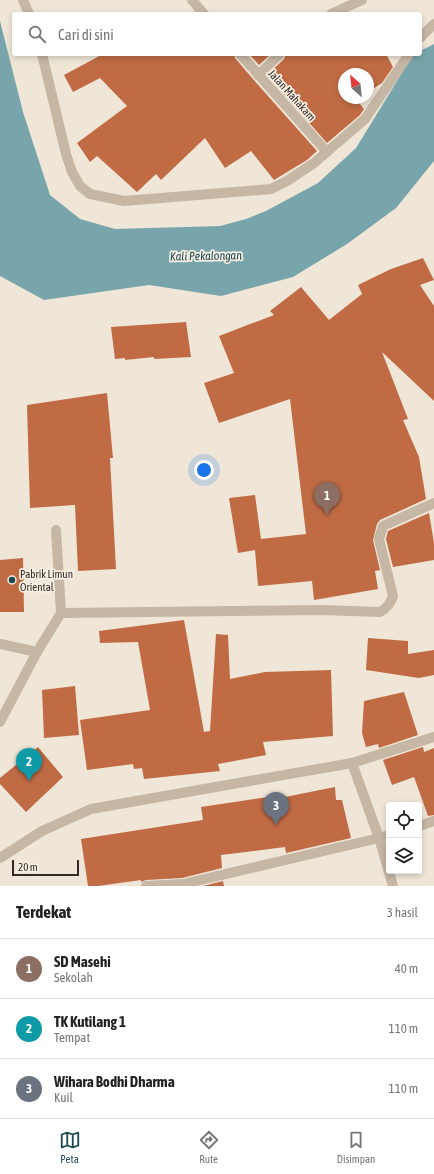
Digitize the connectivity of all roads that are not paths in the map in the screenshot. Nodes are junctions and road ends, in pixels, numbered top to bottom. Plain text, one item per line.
1 (23, 0) edge
2 (192, 0) edge
3 (362, 0) edge
4 (27, 12) edge
5 (202, 12) edge
6 (335, 12) edge
7 (434, 24) edge
8 (422, 36) edge
9 (42, 56) edge
10 (242, 56) edge
11 (278, 56) edge
12 (408, 56) edge
13 (258, 75) junction
14 (327, 152) junction
15 (434, 504) edge
16 (56, 530) dead end
17 (61, 613) junction
18 (0, 644) edge
19 (37, 652) junction
20 (0, 722) edge
21 (434, 737) edge
22 (352, 763) junction
23 (434, 821) edge
24 (422, 825) edge
25 (386, 836) edge
26 (379, 838) junction
27 (0, 858) edge
28 (146, 886) edge
29 (393, 886) edge

1 - 4 street
2 - 5 street
3 - 6 street
7 - 8 street
9 - 14 street
10 - 13 street, Jalan Mahakam
11 - 13 street
12 - 14 street
13 - 14 street, Jalan Mahakam
15 - 17 street
16 - 17 street
17 - 19 street
18 - 19 street
19 - 20 street
21 - 22 street
22 - 26 street
22 - 27 street
23 - 24 street
25 - 26 street
26 - 28 street
26 - 29 street

